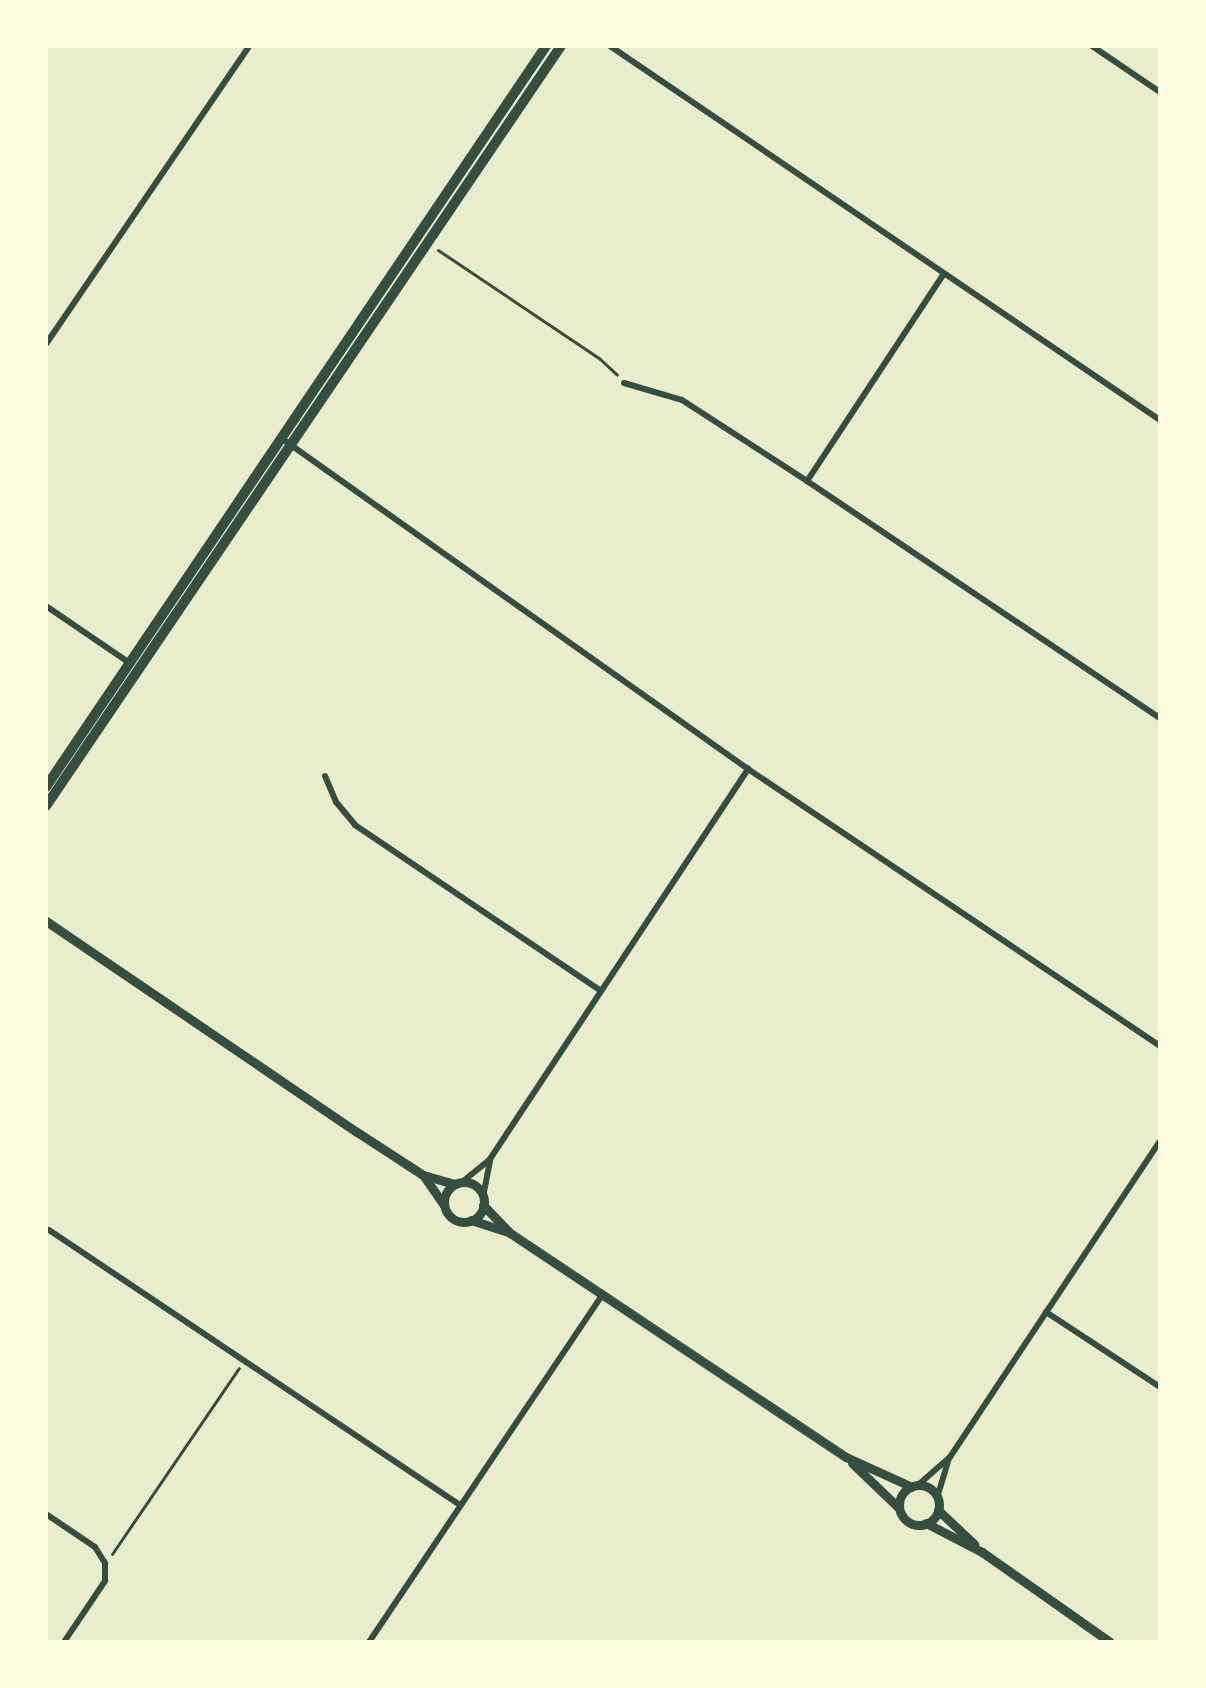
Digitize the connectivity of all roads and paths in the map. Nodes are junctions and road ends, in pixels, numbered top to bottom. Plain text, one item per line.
1 (249, 46) edge
2 (546, 46) edge
3 (561, 46) edge
4 (610, 46) edge
5 (1092, 46) edge
6 (1160, 92) edge
7 (435, 248) dead end
8 (944, 275) junction
9 (46, 344) edge
10 (624, 383) joint
11 (1160, 420) edge
12 (286, 442) junction
13 (807, 481) junction
14 (46, 606) edge
15 (134, 666) junction
16 (1160, 718) edge
17 (748, 769) junction
18 (325, 776) dead end
19 (46, 787) edge
20 (46, 806) edge
21 (46, 921) edge
22 (600, 990) junction
23 (1160, 1046) edge
24 (1160, 1141) edge
25 (490, 1159) junction
26 (423, 1175) junction
27 (459, 1183) junction
28 (483, 1201) junction
29 (444, 1206) junction
30 (471, 1220) junction
31 (49, 1230) dead end
32 (510, 1233) junction
33 (602, 1295) junction
34 (1046, 1312) junction
35 (245, 1359) junction
36 (1160, 1387) edge
37 (846, 1457) junction
38 (950, 1457) junction
39 (915, 1486) junction
40 (937, 1498) junction
41 (460, 1505) junction
42 (899, 1508) junction
43 (938, 1510) junction
44 (46, 1514) edge
45 (926, 1523) junction
46 (982, 1552) junction
47 (105, 1563) junction
48 (64, 1641) edge
49 (369, 1641) edge
50 (1110, 1641) edge

1 - 9 street
2 - 12 main road
3 - 12 main road
4 - 8 street
5 - 6 street
7 - 10 path
8 - 11 street
8 - 13 street
10 - 13 street
12 - 15 main road
12 - 17 street
13 - 16 street
14 - 15 street
15 - 19 main road
15 - 20 main road
17 - 22 street
17 - 23 street
18 - 22 street
21 - 26 street
22 - 25 street
24 - 34 street
25 - 27 street
25 - 28 street
26 - 27 street
26 - 29 street
27 - 28 street
27 - 29 street
28 - 30 street
28 - 32 street
29 - 30 street
30 - 32 street
31 - 35 street
32 - 33 street
33 - 37 street
33 - 41 street
34 - 36 street
34 - 38 street
35 - 41 street
35 - 47 path
37 - 39 street
37 - 42 street
38 - 39 street
38 - 40 street
39 - 40 street
39 - 42 street
40 - 43 street
41 - 49 street
42 - 45 street
43 - 45 street
43 - 46 street
44 - 47 street
45 - 46 street
46 - 50 street
47 - 48 street

